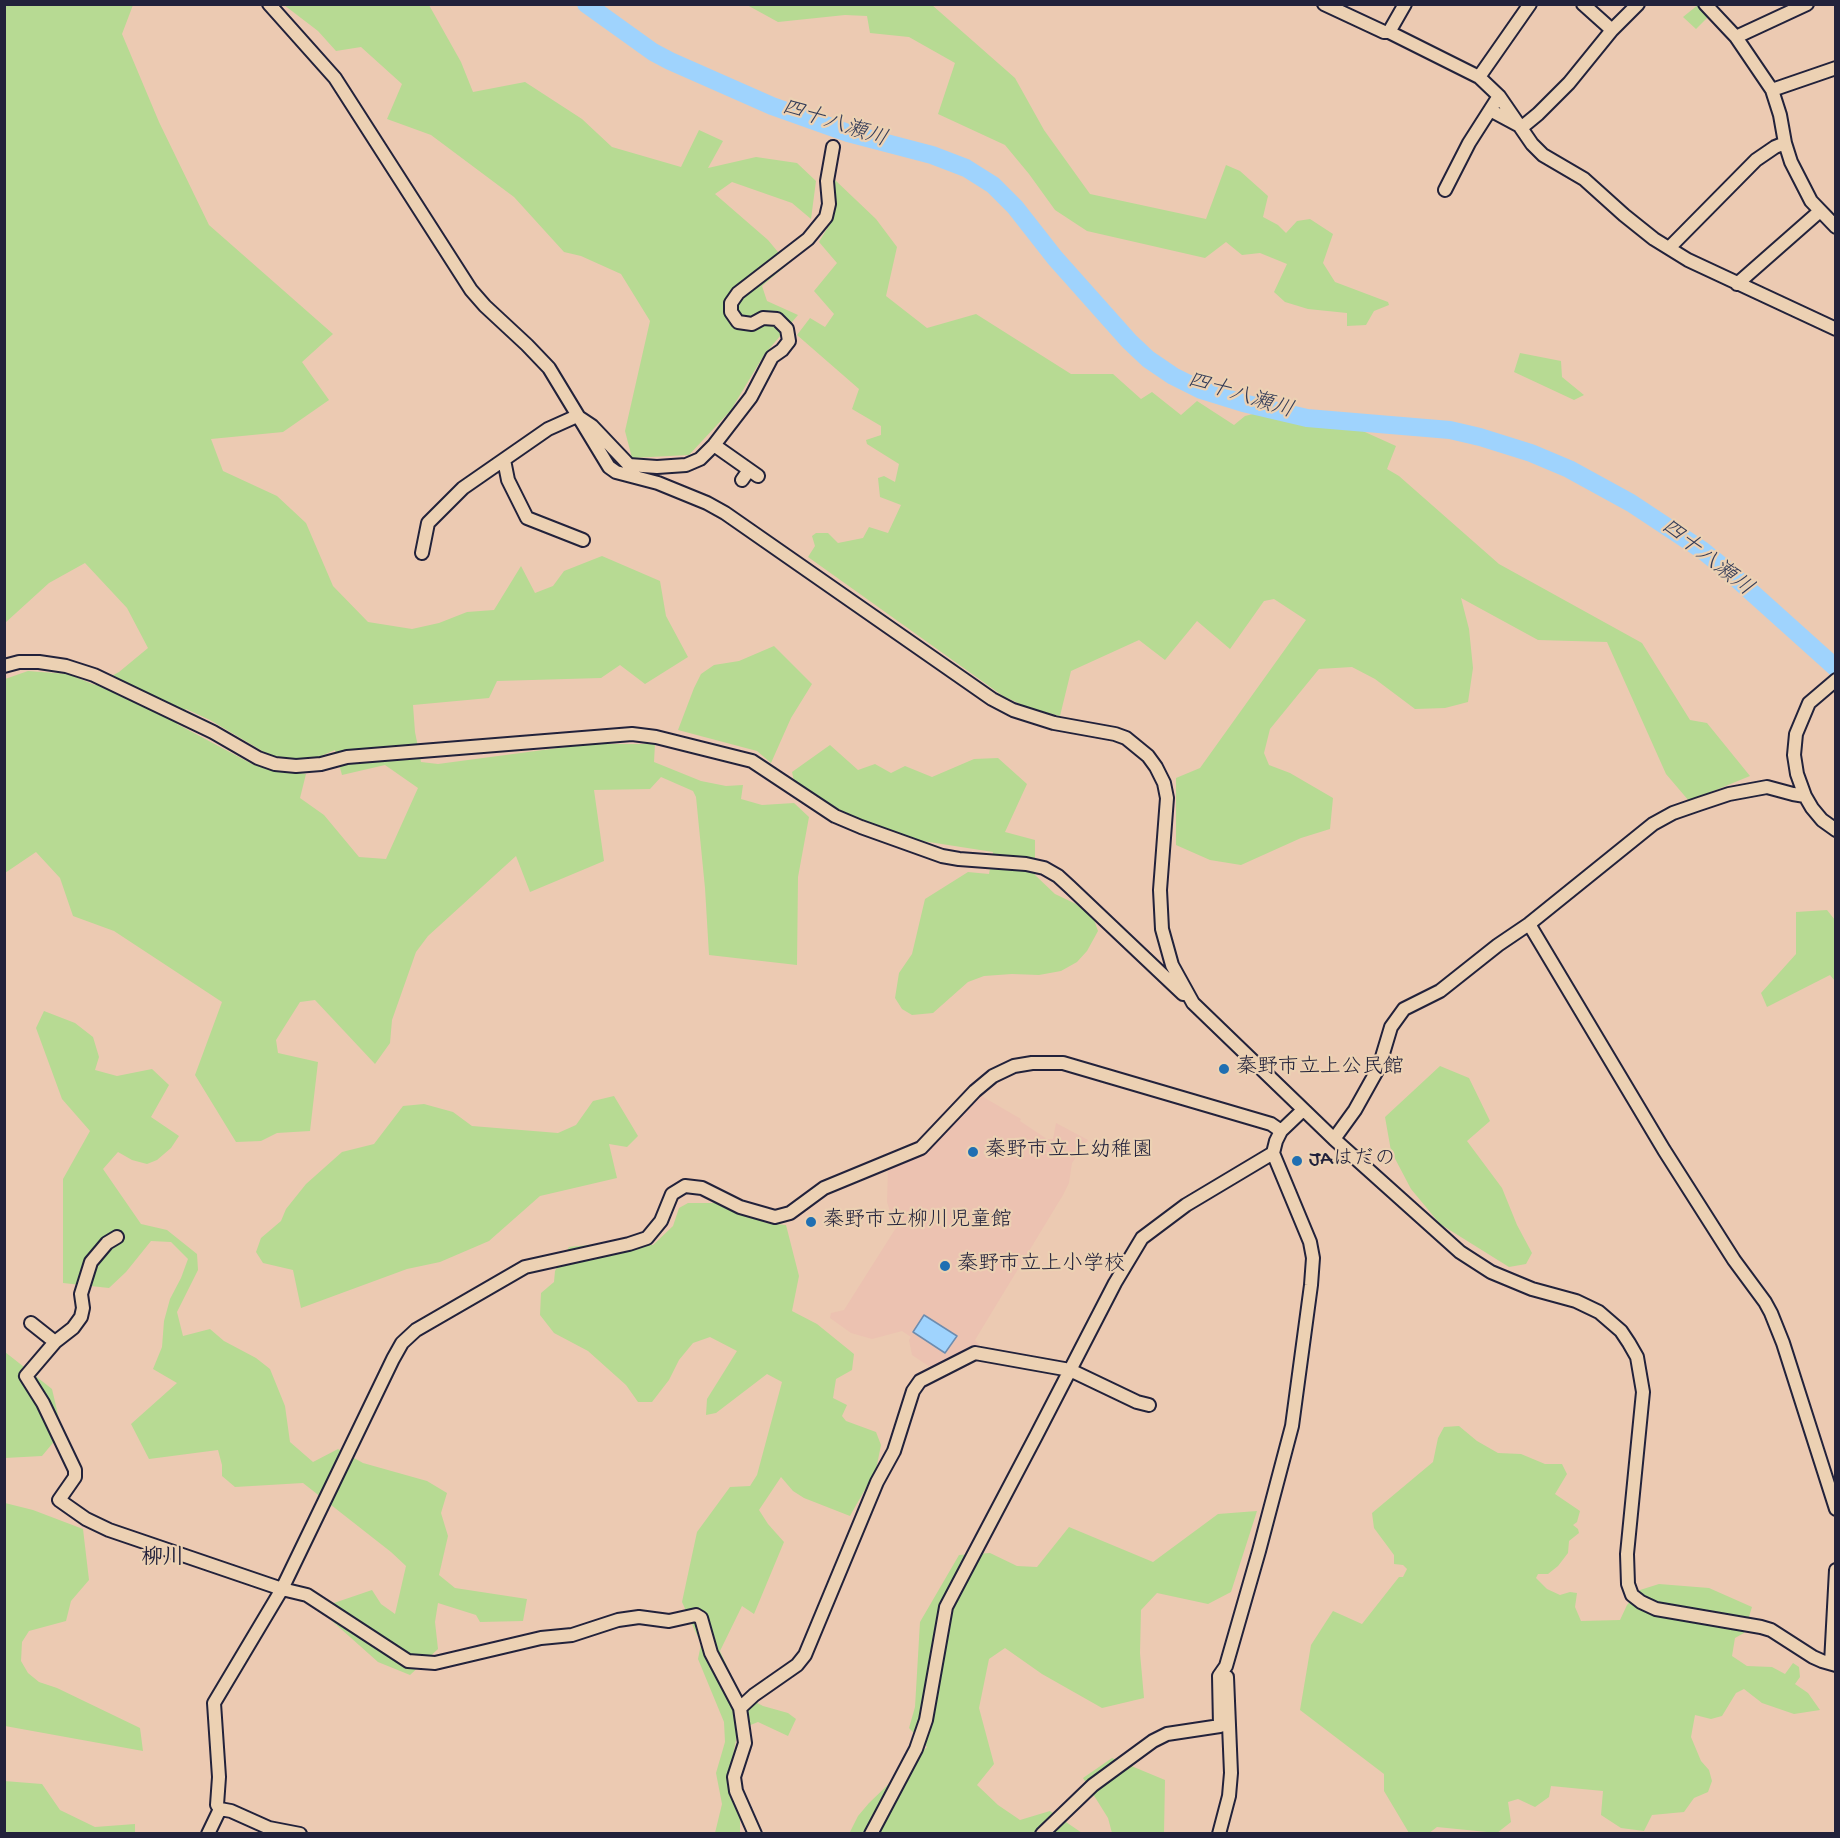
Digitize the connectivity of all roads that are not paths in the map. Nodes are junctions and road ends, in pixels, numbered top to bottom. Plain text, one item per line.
1 (269, 4) edge
2 (1324, 4) edge
3 (1405, 4) edge
4 (1530, 4) edge
5 (1583, 4) edge
6 (1638, 4) edge
7 (1705, 4) edge
8 (1807, 4) edge
9 (1612, 30) junction
10 (1389, 32) junction
11 (1736, 37) junction
12 (1836, 68) edge
13 (1479, 77) junction
14 (1772, 90) junction
15 (1499, 96) junction
16 (1490, 110) junction
17 (1520, 127) junction
18 (1785, 143) junction
19 (833, 147) dead end
20 (1444, 190) dead end
21 (1820, 211) junction
22 (1834, 223) edge
23 (1670, 248) junction
24 (1737, 284) junction
25 (1836, 329) edge
26 (577, 416) junction
27 (714, 445) junction
28 (504, 460) junction
29 (750, 476) dead end
30 (584, 540) dead end
31 (422, 553) dead end
32 (4, 666) edge
33 (1836, 680) edge
34 (1805, 796) junction
35 (1836, 830) edge
36 (1529, 924) junction
37 (1192, 1003) junction
38 (1303, 1110) junction
39 (1281, 1131) junction
40 (1334, 1138) junction
41 (1273, 1153) junction
42 (117, 1237) dead end
43 (32, 1323) dead end
44 (55, 1342) junction
45 (1070, 1370) junction
46 (1149, 1405) dead end
47 (1836, 1509) edge
48 (1836, 1570) edge
49 (282, 1589) junction
50 (1833, 1664) edge
51 (1226, 1666) junction
52 (740, 1708) junction
53 (220, 1809) junction
54 (208, 1833) edge
55 (300, 1833) edge
56 (755, 1833) edge
57 (871, 1833) edge
58 (1042, 1833) edge
59 (1219, 1833) edge

1 - 26 street
2 - 10 street
3 - 10 street
4 - 13 street
5 - 9 street
6 - 9 street
7 - 11 street
8 - 11 street
9 - 17 street
10 - 13 street
11 - 14 street
12 - 14 street
13 - 15 street
14 - 18 street
15 - 16 street
15 - 17 street
16 - 17 street
16 - 20 street
17 - 23 street
18 - 21 street
18 - 23 street
19 - 27 street
21 - 22 street
21 - 24 street
23 - 24 street
24 - 25 street
26 - 27 street
26 - 28 street
26 - 37 street
27 - 29 street
28 - 30 street
28 - 31 street
32 - 37 street
33 - 34 street
34 - 35 street
34 - 36 street
36 - 40 street
36 - 47 street
37 - 38 street
38 - 39 street
38 - 40 street
39 - 41 street
39 - 49 street
40 - 50 street
41 - 45 street
41 - 51 street
42 - 44 street
43 - 44 street
44 - 49 street
45 - 46 street
45 - 52 street
45 - 57 street
48 - 50 street
49 - 52 street
49 - 53 street
51 - 58 street
51 - 59 street
52 - 56 street
53 - 54 street
53 - 55 street

